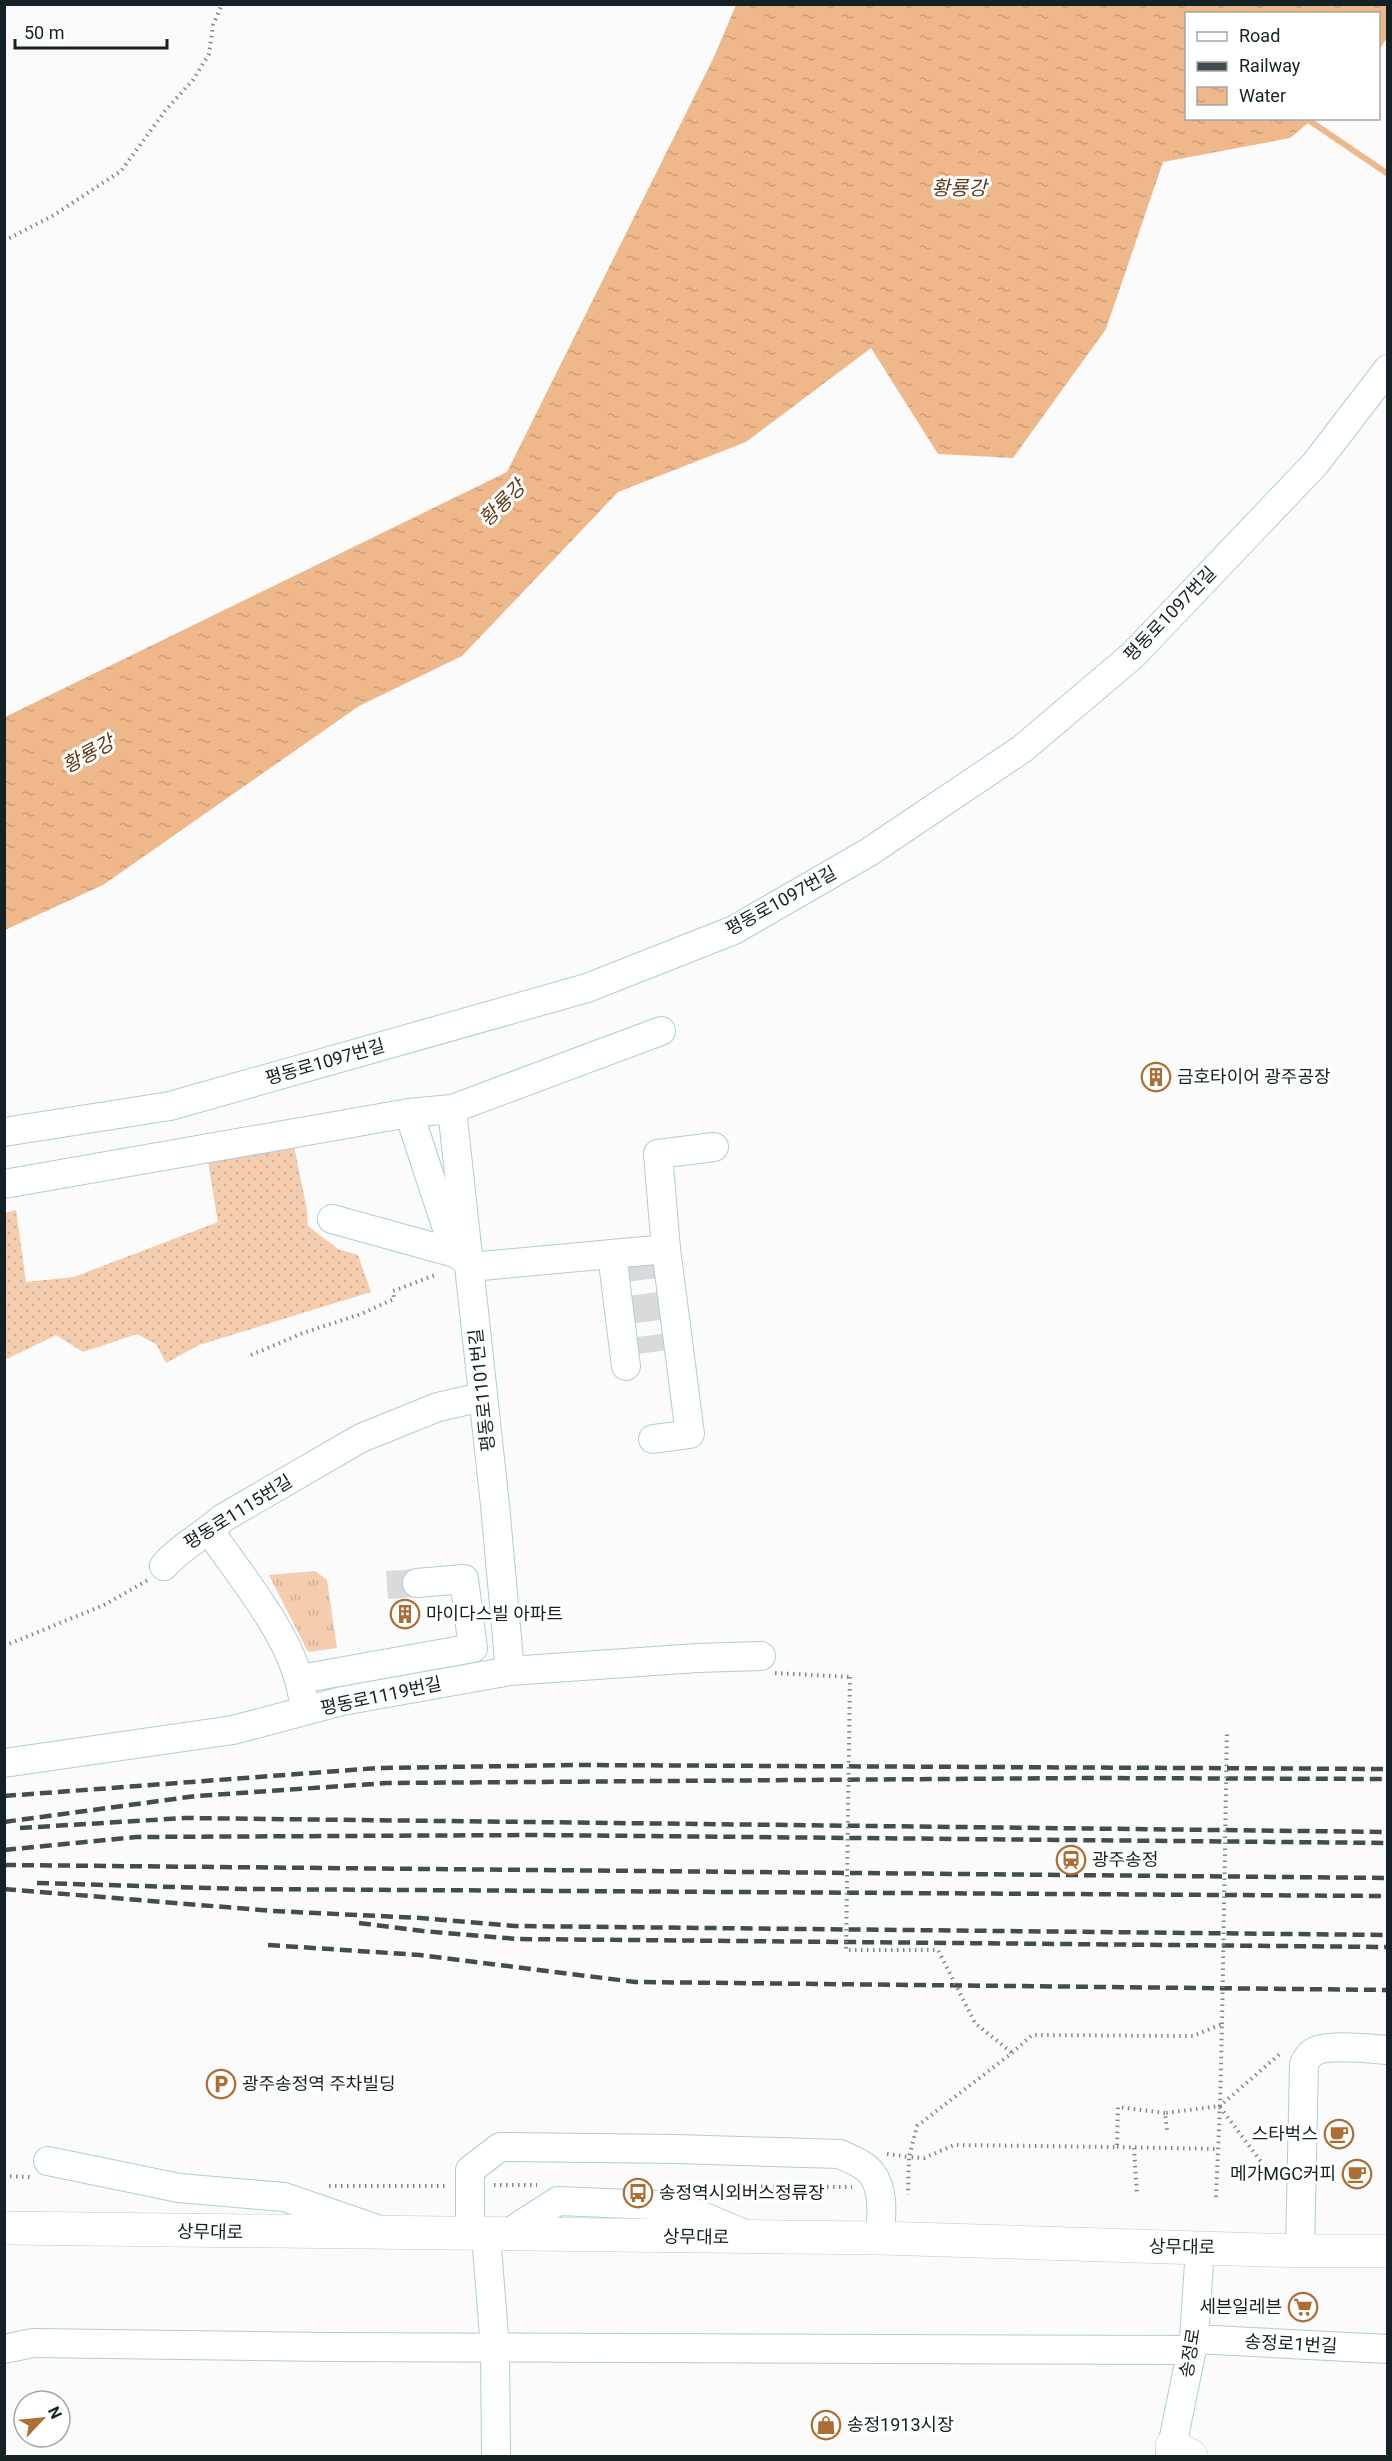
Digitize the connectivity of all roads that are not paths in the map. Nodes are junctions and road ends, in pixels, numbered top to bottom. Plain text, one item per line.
1 (1388, 369) edge
2 (661, 1031) dead end
3 (452, 1109) junction
4 (409, 1113) junction
5 (4, 1132) edge
6 (714, 1147) dead end
7 (4, 1184) edge
8 (332, 1219) dead end
9 (666, 1249) junction
10 (612, 1254) junction
11 (465, 1261) junction
12 (626, 1366) dead end
13 (482, 1397) junction
14 (653, 1438) dead end
15 (209, 1530) junction
16 (164, 1566) road end
17 (417, 1583) tunnel mouth
18 (473, 1648) junction
19 (750, 1656) road end
20 (510, 1671) junction
21 (477, 1677) junction
22 (300, 1679) junction
23 (305, 1712) junction
24 (4, 1763) edge
25 (1388, 2050) edge
26 (48, 2161) dead end
27 (4, 2228) edge
28 (390, 2234) junction
29 (487, 2234) junction
30 (880, 2238) junction
31 (1200, 2248) junction
32 (1300, 2251) junction
33 (1388, 2251) edge
34 (1193, 2345) junction
35 (495, 2348) junction
36 (4, 2349) edge
37 (1388, 2349) edge
38 (1178, 2453) edge
39 (496, 2457) edge

1 - 5 street, 평동로1097번길
2 - 3 street
3 - 4 street
3 - 11 street, 평동로1101번길
4 - 7 street
4 - 11 street
6 - 9 street
8 - 11 street
9 - 10 street
9 - 14 street
10 - 11 street
10 - 12 street
11 - 13 street, 평동로1101번길
13 - 15 street, 평동로1115번길
13 - 20 street, 평동로1101번길
15 - 16 street, 평동로1115번길
15 - 22 street
17 - 18 street
18 - 21 street
18 - 22 street
19 - 20 street, 평동로1119번길
20 - 21 street, 평동로1119번길
21 - 23 street, 평동로1119번길
22 - 23 street
23 - 24 street, 평동로1119번길
25 - 32 street
26 - 28 street
27 - 28 main road, 상무대로
28 - 29 main road, 상무대로
29 - 30 main road, 상무대로
29 - 30 street
29 - 35 street
30 - 31 main road, 상무대로
31 - 32 main road, 상무대로
31 - 34 street, 송정로
32 - 33 main road, 상무대로
34 - 35 street, 송정로1번길
34 - 37 street, 송정로1번길
34 - 38 street, 송정로
35 - 36 street, 송정로1번길
35 - 39 street

